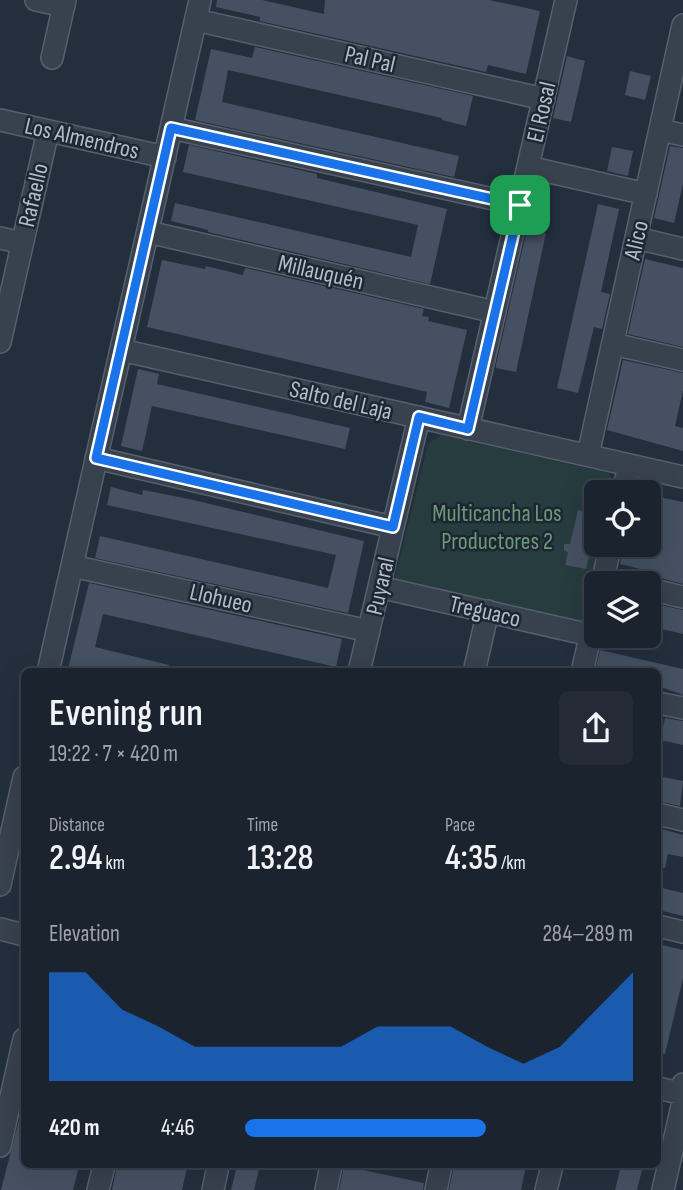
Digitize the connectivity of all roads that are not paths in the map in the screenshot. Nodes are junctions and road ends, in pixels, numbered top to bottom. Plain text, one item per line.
1 (36, 0) edge
2 (566, 0) edge
3 (64, 3) edge
4 (198, 10) edge
5 (683, 25) edge
6 (52, 58) dead end
7 (544, 99) junction
8 (0, 120) edge
9 (171, 128) junction
10 (660, 130) junction
11 (48, 131) junction
12 (683, 135) edge
13 (165, 157) junction
14 (528, 167) junction
15 (646, 194) junction
16 (520, 205) junction
17 (148, 232) junction
18 (0, 238) edge
19 (636, 238) junction
20 (22, 243) junction
21 (683, 249) edge
22 (495, 312) junction
23 (0, 342) edge
24 (613, 344) junction
25 (121, 350) junction
26 (683, 360) edge
27 (419, 417) junction
28 (468, 429) junction
29 (588, 455) junction
30 (96, 458) junction
31 (629, 465) junction
32 (683, 477) edge
33 (626, 480) edge
34 (393, 527) junction
35 (72, 566) junction
36 (379, 587) junction
37 (661, 592) edge
38 (683, 597) edge
39 (488, 611) junction
40 (369, 631) junction
41 (584, 634) edge
42 (587, 648) edge
43 (49, 668) edge
44 (360, 668) edge
45 (475, 668) edge
46 (583, 668) edge
47 (661, 704) edge
48 (683, 708) edge
49 (21, 789) edge
50 (661, 815) edge
51 (683, 820) edge
52 (2, 863) edge
53 (0, 885) edge
54 (661, 927) edge
55 (0, 929) edge
56 (683, 932) edge
57 (21, 934) edge
58 (21, 1052) edge
59 (661, 1088) edge
60 (683, 1090) edge
61 (0, 1146) edge
62 (104, 1168) edge
63 (218, 1168) edge
64 (331, 1168) edge
65 (441, 1168) edge
66 (552, 1168) edge
67 (98, 1190) edge
68 (213, 1190) edge
69 (326, 1190) edge
70 (436, 1190) edge
71 (546, 1190) edge
72 (663, 1190) edge

1 - 3 street
2 - 7 street, El Rosal
3 - 6 street
4 - 7 street, Pal Pal
4 - 9 street
5 - 10 street, Alico
7 - 14 street, El Rosal
8 - 11 street, Los Almendros
9 - 13 street
9 - 16 street
10 - 12 street
10 - 15 street, Alico
11 - 13 street, Los Almendros
11 - 20 street, Rafaello
13 - 17 street
14 - 15 street
14 - 16 street, El Rosal
15 - 19 street, Alico
16 - 22 street, El Rosal
17 - 22 street, Millauquén
17 - 25 street
18 - 20 street
19 - 21 street
19 - 24 street, Alico
20 - 23 street, Rafaello
22 - 28 street, El Rosal
24 - 26 street
24 - 29 street, Alico
25 - 27 street, Salto del Laja
25 - 30 street
27 - 28 street, Salto del Laja
27 - 34 street, Puyaral
28 - 29 street, Salto del Laja
29 - 31 street, Salto del Laja
30 - 34 street
30 - 35 street
31 - 32 street, Salto del Laja
31 - 33 street
34 - 36 street, Puyaral
35 - 40 street, Llohueo
35 - 43 street
36 - 39 street, Treguaco
36 - 40 street, Puyaral
37 - 38 street
39 - 41 street, Treguaco
39 - 45 street
40 - 44 street, Puyaral
42 - 46 street
47 - 48 street
49 - 52 street
50 - 51 street
52 - 53 street
54 - 56 street
55 - 57 street
58 - 61 street
59 - 60 street
60 - 72 street
62 - 67 street
63 - 68 street
64 - 69 street
65 - 70 street
66 - 71 street

